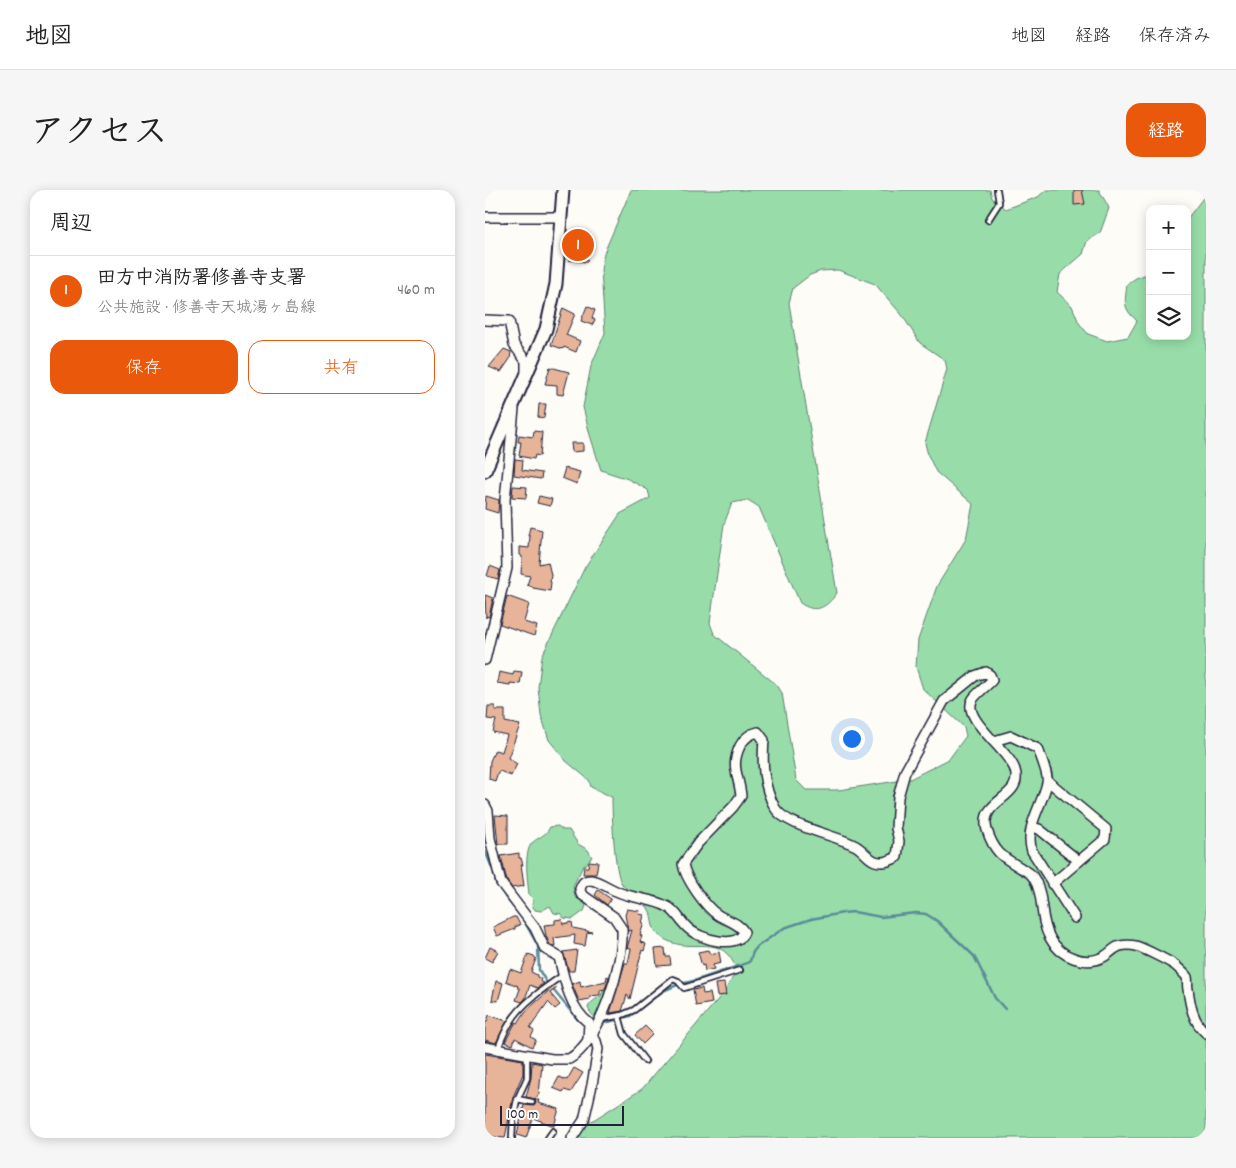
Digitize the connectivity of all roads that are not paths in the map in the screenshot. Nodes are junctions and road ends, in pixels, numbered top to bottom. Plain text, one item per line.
1 (563, 190) edge
2 (997, 190) edge
3 (485, 217) edge
4 (561, 217) junction
5 (987, 220) dead end
6 (485, 320) edge
7 (525, 378) junction
8 (515, 397) junction
9 (485, 471) edge
10 (485, 628) edge
11 (491, 636) junction
12 (485, 660) edge
13 (995, 741) junction
14 (1048, 781) junction
15 (485, 805) edge
16 (1031, 827) junction
17 (1079, 861) junction
18 (1052, 884) junction
19 (1075, 918) dead end
20 (740, 970) dead end
21 (563, 975) junction
22 (620, 1018) junction
23 (594, 1028) junction
24 (1206, 1033) edge
25 (485, 1046) edge
26 (498, 1049) junction
27 (527, 1054) junction
28 (645, 1061) dead end
29 (517, 1099) junction
30 (532, 1102) dead end
31 (553, 1130) dead end
32 (512, 1138) edge
33 (548, 1138) edge
34 (572, 1138) edge

1 - 4 main road
2 - 5 lane
3 - 4 street
4 - 7 main road
6 - 7 street
7 - 8 main road
8 - 9 main road
8 - 11 street
10 - 11 lane
11 - 12 street
13 - 14 street
13 - 23 street
13 - 24 street
14 - 16 street
14 - 17 street
15 - 21 street
16 - 17 street
16 - 18 street
17 - 18 street
18 - 19 street
20 - 22 lane
21 - 23 street
21 - 26 lane
22 - 23 lane
22 - 28 lane
23 - 27 street
23 - 34 street
25 - 26 street
26 - 27 street
27 - 29 lane
29 - 30 lane
29 - 32 lane
31 - 33 lane

